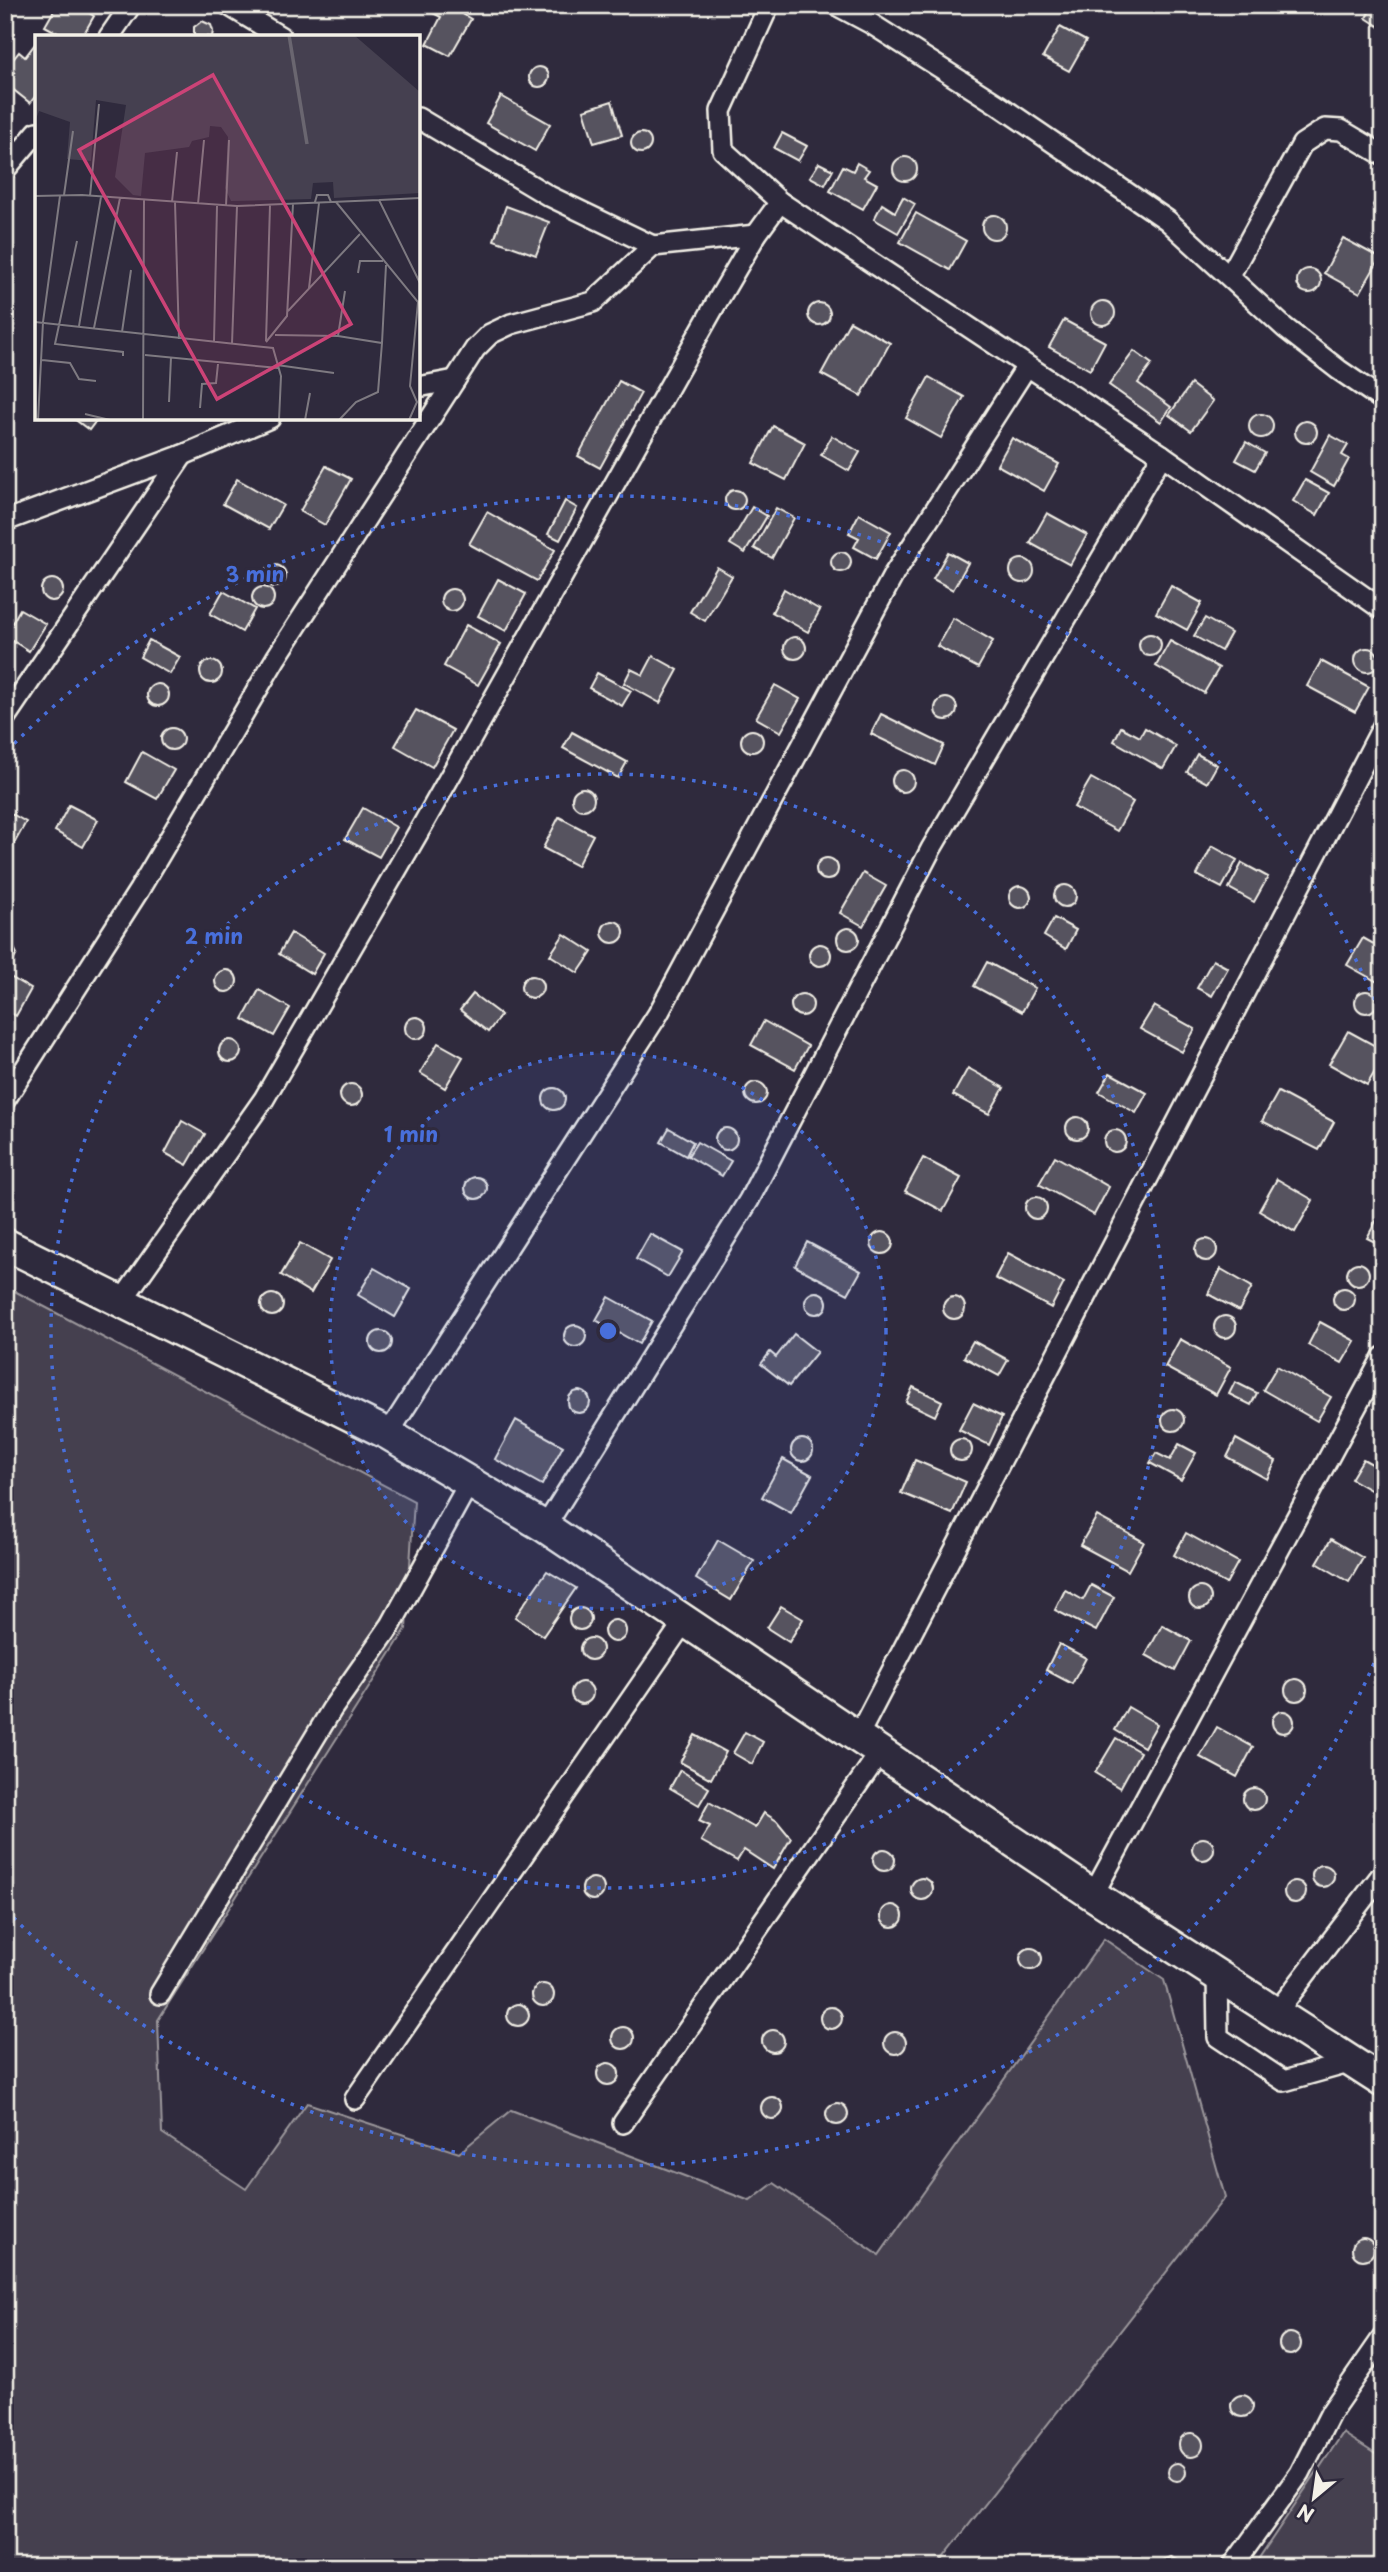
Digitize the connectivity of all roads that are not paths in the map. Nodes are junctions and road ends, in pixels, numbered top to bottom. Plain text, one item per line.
1 (131, 5) edge
2 (229, 5) edge
3 (769, 5) edge
4 (836, 5) edge
5 (110, 35) edge
6 (278, 35) edge
7 (420, 119) edge
8 (35, 134) edge
9 (1383, 155) edge
10 (5, 170) edge
11 (780, 202) junction
12 (756, 235) junction
13 (653, 246) junction
14 (1230, 275) junction
15 (1027, 366) junction
16 (455, 380) junction
17 (420, 387) edge
18 (1383, 400) edge
19 (265, 420) edge
20 (183, 454) junction
21 (1162, 455) junction
22 (5, 521) edge
23 (1383, 610) edge
24 (5, 718) edge
25 (1383, 726) edge
26 (5, 1100) edge
27 (5, 1244) edge
28 (121, 1302) junction
29 (1383, 1357) edge
30 (388, 1434) junction
31 (470, 1481) junction
32 (545, 1527) junction
33 (684, 1622) junction
34 (869, 1744) junction
35 (1383, 1873) edge
36 (1093, 1895) junction
37 (1217, 1974) junction
38 (160, 1994) dead end
39 (1276, 2013) junction
40 (1352, 2062) junction
41 (1383, 2082) edge
42 (355, 2099) dead end
43 (623, 2123) dead end
44 (1383, 2337) edge
45 (1232, 2567) edge

1 - 5 street
2 - 6 street
3 - 11 street
4 - 14 street
7 - 13 street
8 - 10 street
9 - 14 street
11 - 12 street
11 - 15 street
12 - 13 street
12 - 28 street
13 - 16 street
14 - 18 street
15 - 21 street
15 - 30 street
16 - 17 street
16 - 26 street
19 - 20 street
20 - 22 street
20 - 24 street
21 - 23 street
21 - 32 street
25 - 34 street
27 - 28 main road
28 - 30 main road
29 - 36 street
30 - 31 main road
31 - 32 main road
31 - 38 street
32 - 33 main road
33 - 34 main road
33 - 42 street
34 - 36 main road
34 - 43 street
35 - 39 street
36 - 37 main road
37 - 39 main road
37 - 40 street
39 - 40 main road
40 - 41 main road
44 - 45 street

